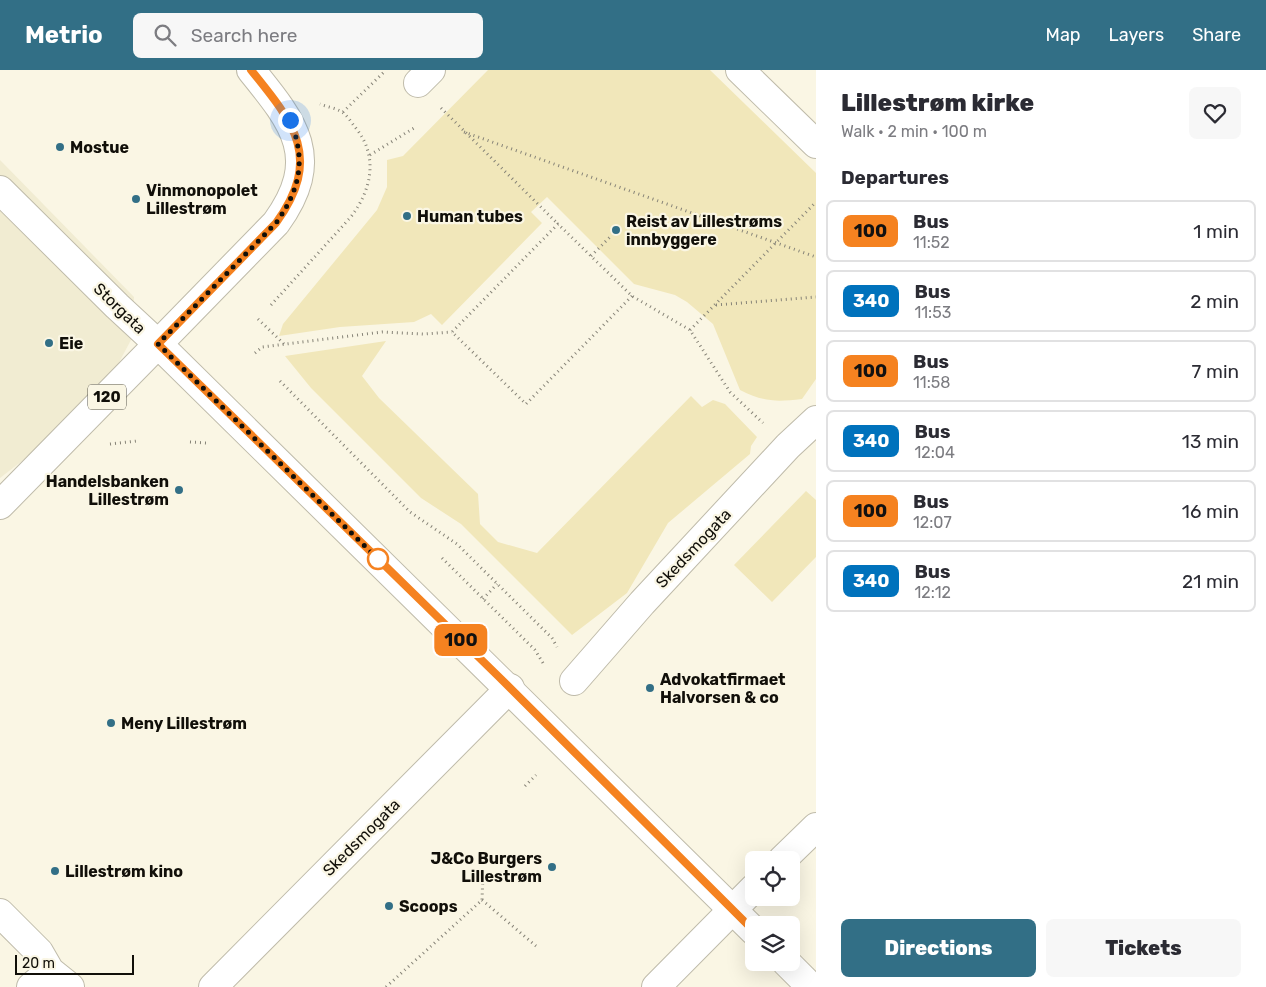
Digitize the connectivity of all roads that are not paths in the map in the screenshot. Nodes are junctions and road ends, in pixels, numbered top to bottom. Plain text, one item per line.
1 (251, 70) edge
2 (740, 70) edge
3 (816, 144) edge
4 (0, 190) edge
5 (158, 344) junction
6 (815, 425) edge
7 (0, 505) edge
8 (574, 681) road end
9 (510, 688) junction
10 (816, 826) edge
11 (791, 851) edge
12 (745, 897) edge
13 (732, 909) junction
14 (0, 913) edge
15 (745, 922) edge
16 (795, 971) edge
17 (50, 982) edge
18 (213, 987) edge
19 (656, 987) edge
20 (811, 987) edge

1 - 5 main road
2 - 3 main road
4 - 5 main road, Storgata
5 - 7 main road, 120
5 - 9 main road, Storgata
6 - 8 main road, Skedsmogata
9 - 13 main road, Storgata
9 - 18 main road, Skedsmogata
10 - 11 main road
12 - 13 main road
13 - 15 main road, Storgata
13 - 19 main road
14 - 17 main road
16 - 20 main road

